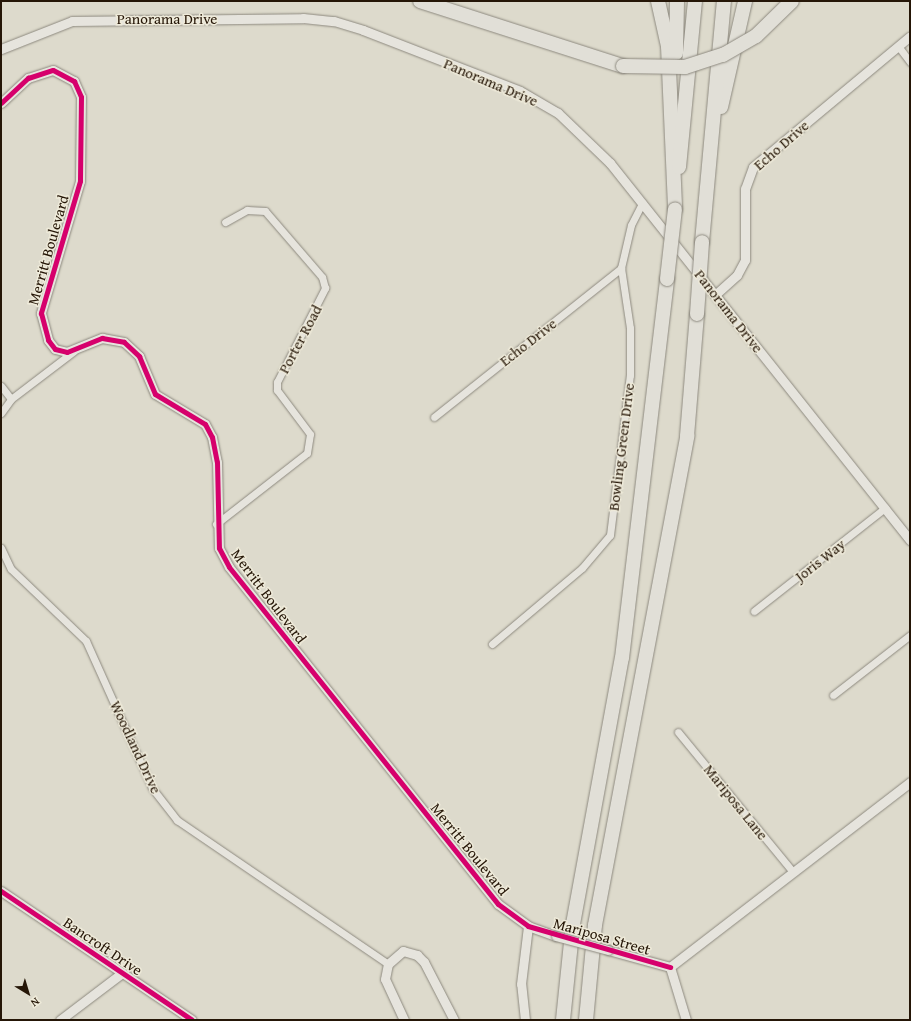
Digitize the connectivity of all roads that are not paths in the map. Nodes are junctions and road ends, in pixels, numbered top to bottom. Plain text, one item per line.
1 (420, 1) edge
2 (658, 1) edge
3 (677, 1) edge
4 (695, 1) edge
5 (724, 1) edge
6 (745, 1) edge
7 (792, 1) edge
8 (910, 36) edge
9 (898, 46) junction
10 (1, 49) edge
11 (910, 62) edge
12 (1, 103) edge
13 (708, 162) junction
14 (642, 203) junction
15 (675, 209) junction
16 (225, 222) dead end
17 (622, 268) junction
18 (716, 294) junction
19 (74, 350) junction
20 (1, 386) edge
21 (11, 399) junction
22 (1, 414) edge
23 (434, 416) dead end
24 (885, 508) junction
25 (216, 524) junction
26 (910, 540) edge
27 (1, 548) edge
28 (754, 611) dead end
29 (910, 635) edge
30 (492, 644) dead end
31 (833, 695) dead end
32 (678, 732) dead end
33 (910, 782) edge
34 (793, 872) junction
35 (1, 891) edge
36 (528, 926) junction
37 (388, 964) junction
38 (670, 968) junction
39 (122, 973) junction
40 (60, 1020) edge
41 (192, 1020) edge
42 (404, 1020) edge
43 (454, 1020) edge
44 (525, 1020) edge
45 (563, 1020) edge
46 (586, 1020) edge
47 (686, 1020) edge

1 - 7 highway, bridge
2 - 15 highway
3 - 15 highway
4 - 15 highway
5 - 13 highway
6 - 13 highway
8 - 9 street, Echo Drive
9 - 11 street
9 - 18 street, Echo Drive
10 - 14 street, Panorama Drive
12 - 19 street, Merritt Boulevard
13 - 46 highway, bridge
14 - 17 street, Bowling Green Drive
14 - 18 street, Panorama Drive
15 - 45 highway, bridge
16 - 25 street, Porter Road
17 - 23 street, Echo Drive
17 - 30 street, Bowling Green Drive
18 - 24 street, Panorama Drive
19 - 21 street
19 - 25 street, Merritt Boulevard
20 - 21 street
21 - 22 street
24 - 26 street, Panorama Drive
24 - 28 street, Joris Way
25 - 36 street, Merritt Boulevard
27 - 37 street, Woodland Drive
29 - 31 street
32 - 34 street, Mariposa Lane
33 - 34 street
34 - 38 street
35 - 39 street, Bancroft Drive
36 - 38 street, Mariposa Street, bridge
36 - 44 street
37 - 42 street
37 - 43 street
38 - 47 street
39 - 40 street
39 - 41 street, Bancroft Drive

